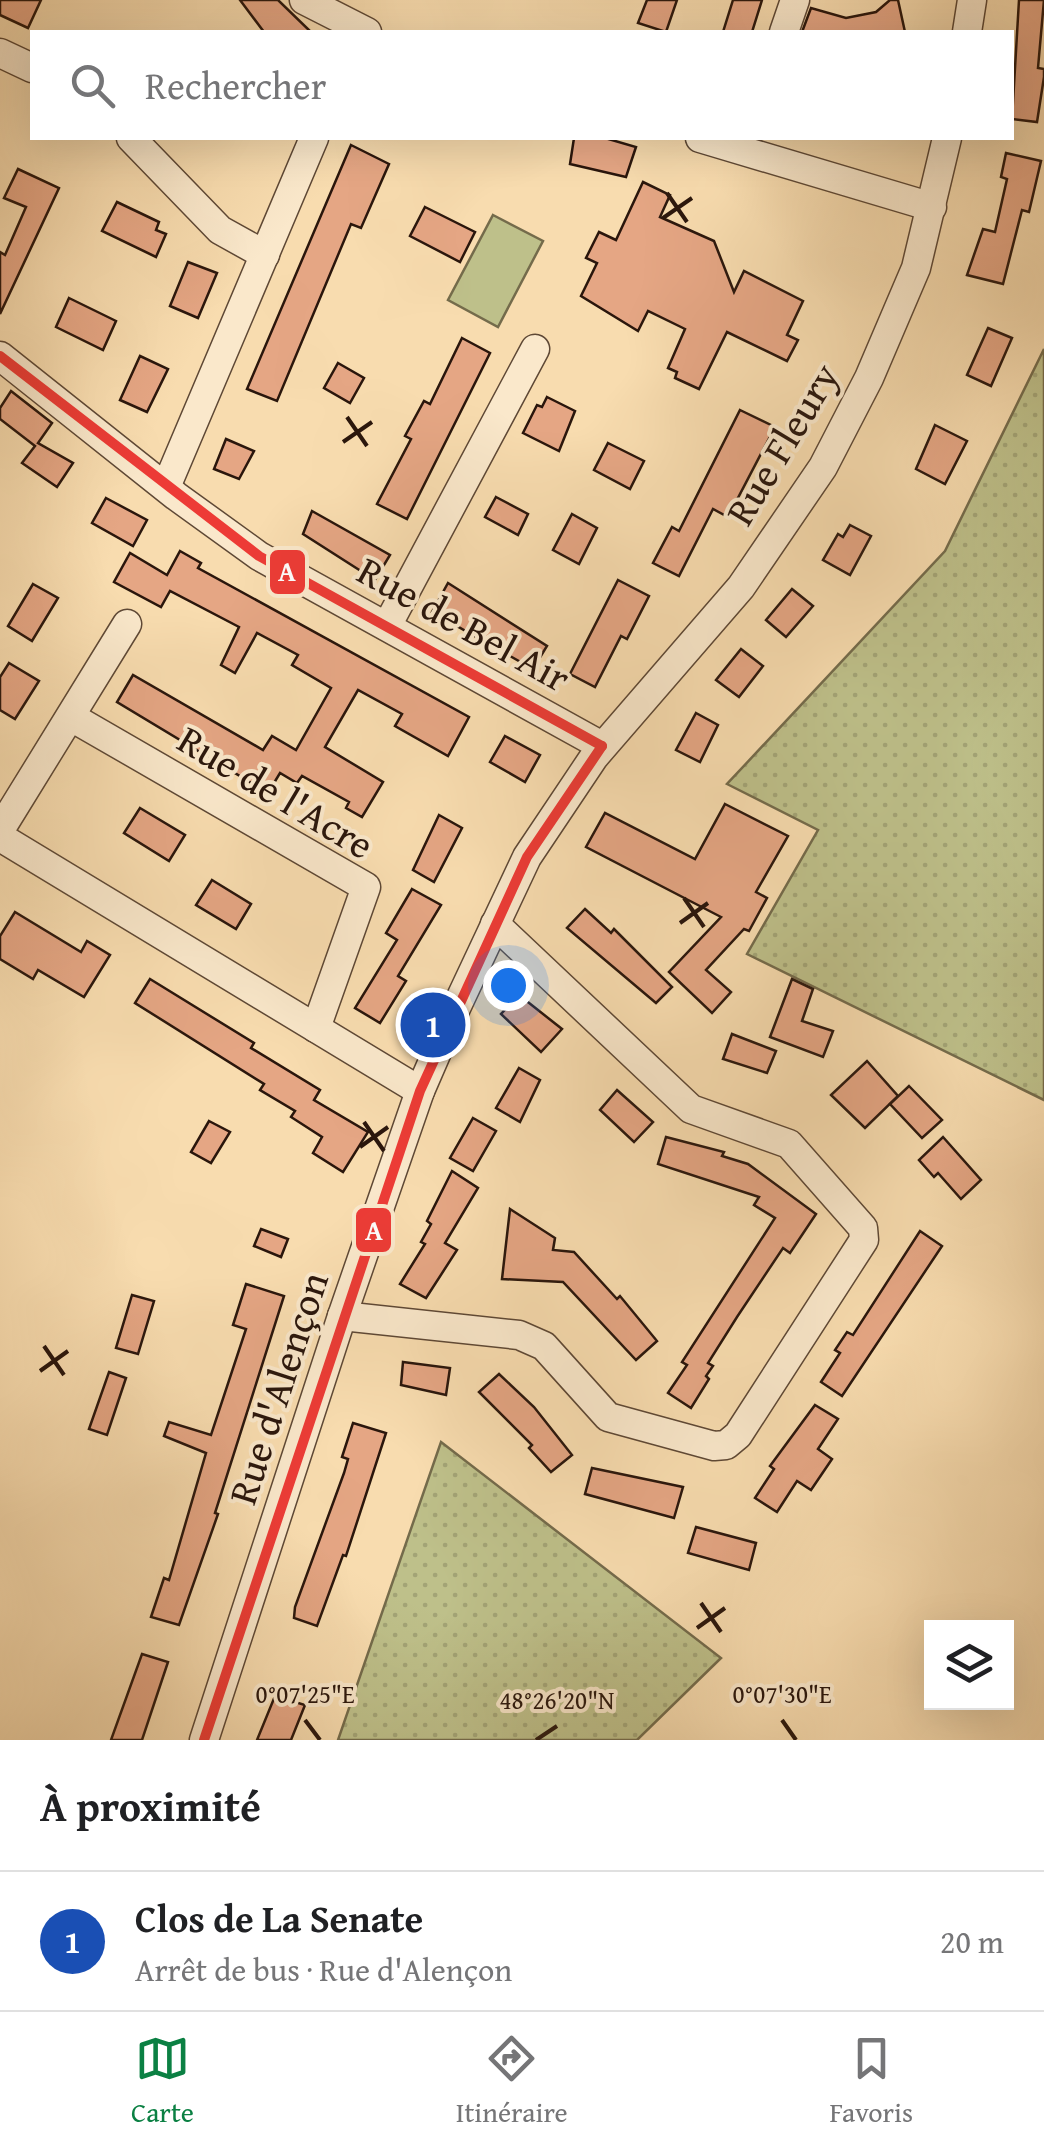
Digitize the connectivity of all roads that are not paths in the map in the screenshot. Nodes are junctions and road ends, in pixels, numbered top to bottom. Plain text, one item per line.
1 (304, 0) edge
2 (795, 0) edge
3 (972, 0) edge
4 (358, 30) edge
5 (785, 30) edge
6 (967, 30) edge
7 (0, 52) edge
8 (30, 67) edge
9 (133, 140) edge
10 (313, 140) edge
11 (716, 140) edge
12 (948, 140) edge
13 (747, 144) edge
14 (932, 207) junction
15 (265, 255) junction
16 (535, 349) dead end
17 (0, 356) edge
18 (166, 487) junction
19 (127, 624) dead end
20 (388, 626) junction
21 (73, 718) junction
22 (602, 746) junction
23 (0, 834) edge
24 (495, 924) junction
25 (316, 1028) junction
26 (420, 1091) junction
27 (342, 1316) junction
28 (204, 1740) edge

1 - 4 street
2 - 5 street
3 - 6 street
7 - 8 street
9 - 15 street
10 - 15 street
11 - 13 street
12 - 14 street, Rue Fleury
13 - 14 street
14 - 22 street, Rue Fleury
15 - 18 street
16 - 20 street
17 - 18 street, Rue de Bel Air
18 - 20 street, Rue de Bel Air
19 - 21 street
20 - 22 street, Rue de Bel Air
21 - 23 street
21 - 25 street, Rue de l'Acre
22 - 24 street, Rue d'Alençon
23 - 25 street
24 - 26 street, Rue d'Alençon
24 - 27 street
25 - 26 street
26 - 27 street, Rue d'Alençon
27 - 28 street, Rue d'Alençon

